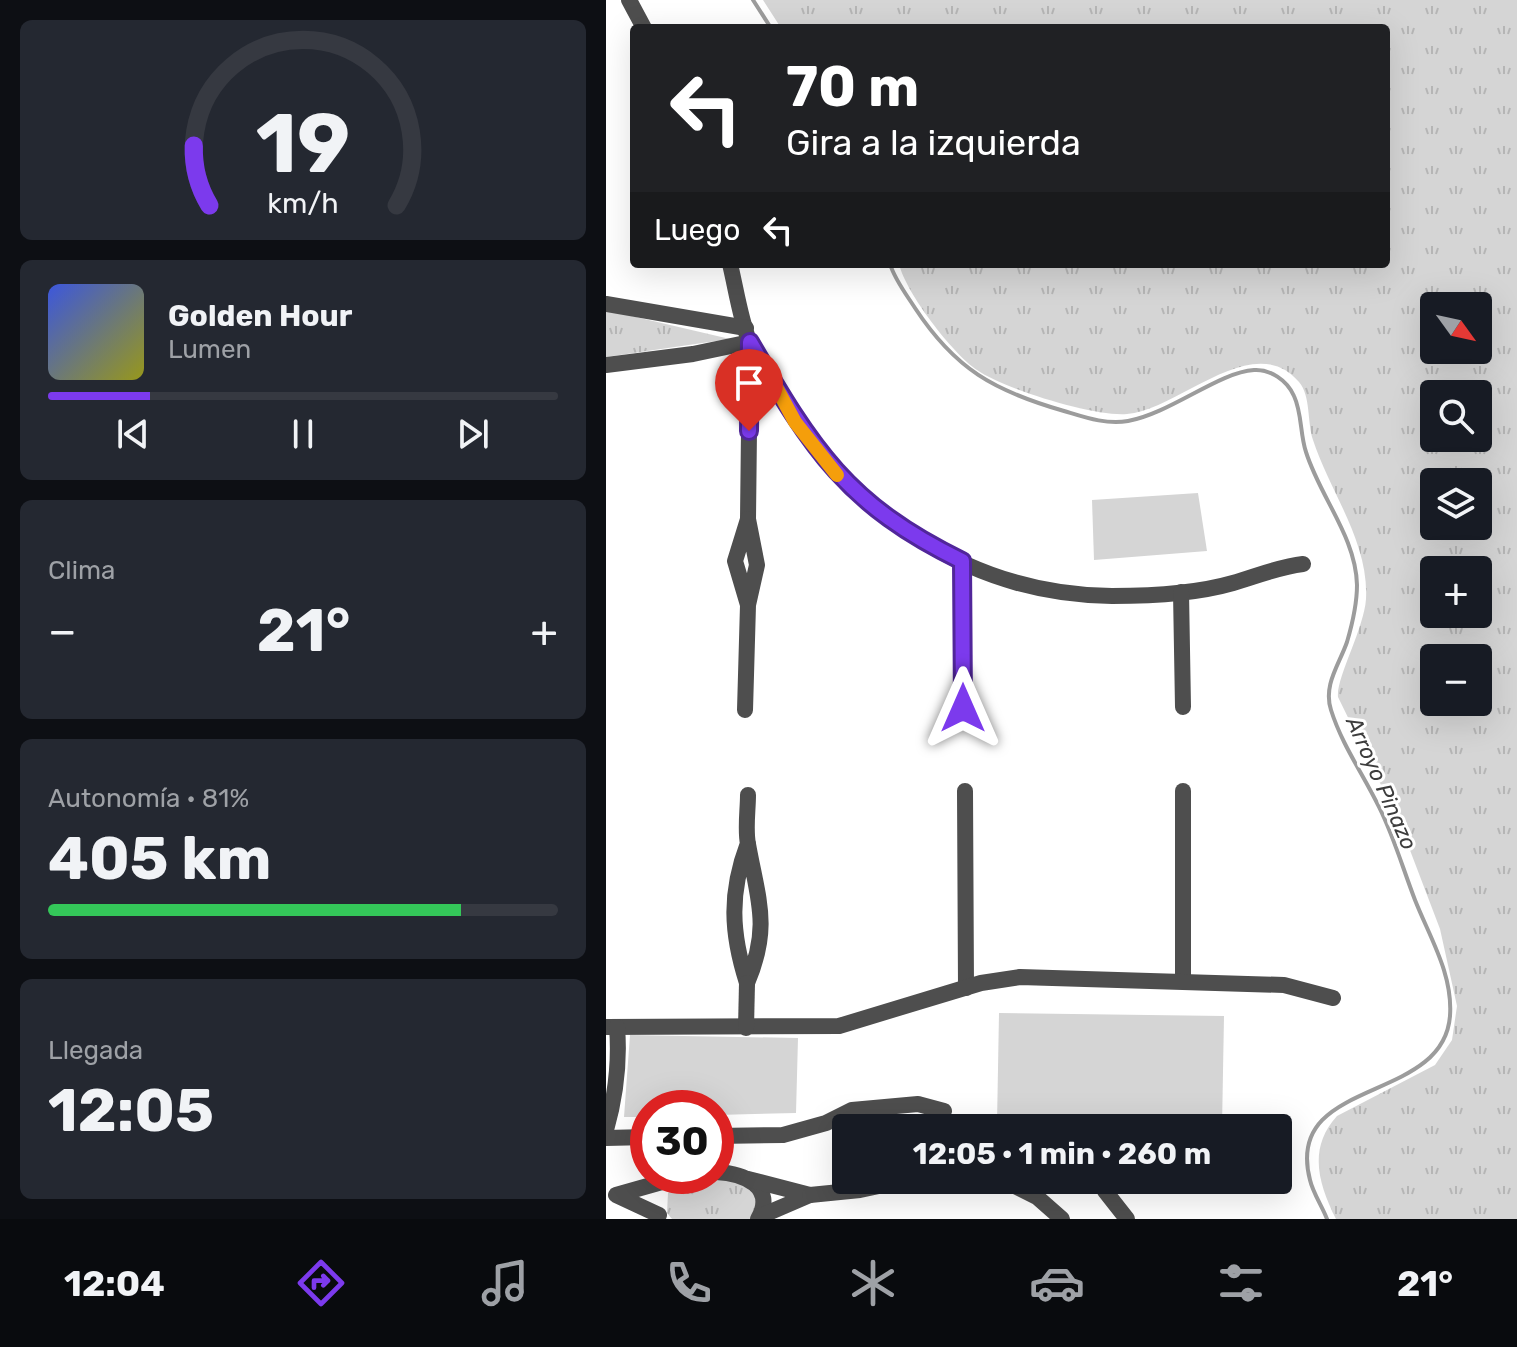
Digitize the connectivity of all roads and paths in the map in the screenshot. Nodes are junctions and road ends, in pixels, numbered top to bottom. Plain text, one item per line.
1 (629, 0) edge
2 (642, 24) edge
3 (731, 268) edge
4 (606, 304) edge
5 (748, 335) junction
6 (606, 365) edge
7 (962, 561) junction
8 (1303, 564) dead end
9 (1181, 592) junction
10 (1183, 707) dead end
11 (963, 708) dead end
12 (745, 710) dead end
13 (965, 791) dead end
14 (1183, 791) dead end
15 (748, 795) dead end
16 (748, 843) junction
17 (1183, 981) junction
18 (747, 983) junction
19 (966, 988) junction
20 (1333, 998) dead end
21 (612, 1027) edge
22 (746, 1028) junction
23 (944, 1111) dead end
24 (606, 1130) edge
25 (734, 1136) edge
26 (630, 1137) edge
27 (606, 1138) edge
28 (734, 1176) edge
29 (748, 1179) junction
30 (832, 1193) edge
31 (611, 1194) edge
32 (663, 1194) edge
33 (1031, 1194) edge
34 (1107, 1194) edge
35 (810, 1195) junction
36 (660, 1218) edge
37 (760, 1218) edge
38 (1062, 1219) edge
39 (1127, 1219) edge

1 - 2 street
3 - 5 street
4 - 5 street
5 - 6 street
5 - 7 street
5 - 12 street
7 - 9 street
7 - 11 street
8 - 9 street
9 - 10 street
13 - 19 street
14 - 17 street
15 - 16 street
16 - 18 street
16 - 18 street
17 - 19 street
17 - 20 street
18 - 22 street
19 - 22 street
21 - 22 street
21 - 24 street
23 - 25 street
26 - 27 street
28 - 29 street
29 - 35 street
29 - 37 street
30 - 35 street
31 - 36 street
32 - 36 street
33 - 38 street
34 - 39 street
35 - 37 street

